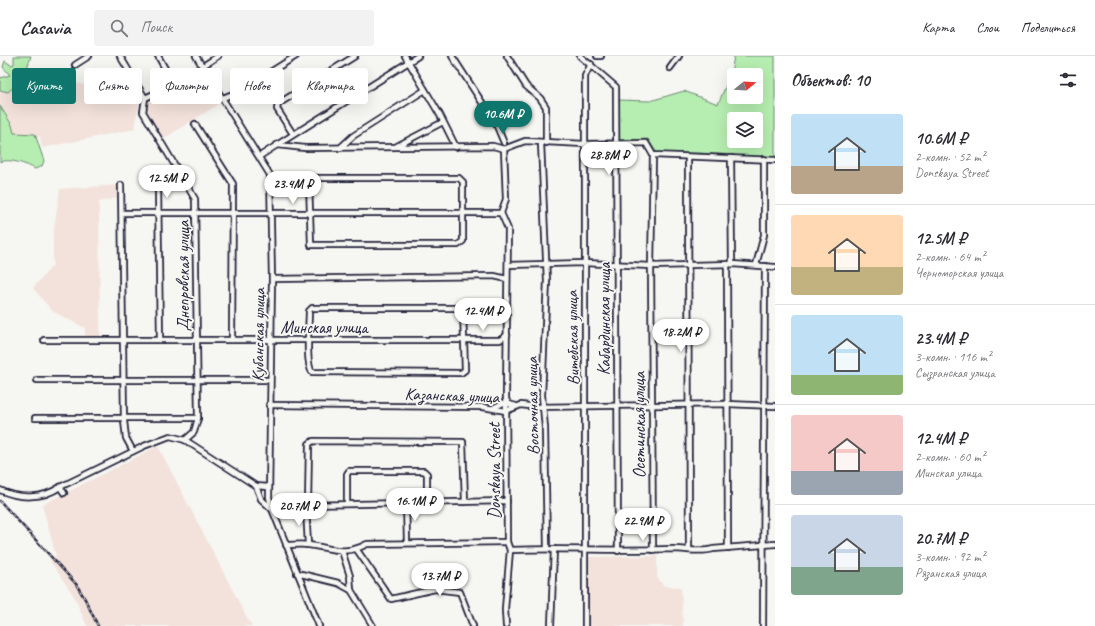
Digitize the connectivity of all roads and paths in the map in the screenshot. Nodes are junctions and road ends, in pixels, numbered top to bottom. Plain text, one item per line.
1 (89, 56) edge
2 (120, 56) edge
3 (158, 56) edge
4 (196, 56) edge
5 (218, 56) edge
6 (296, 56) edge
7 (355, 56) edge
8 (405, 56) edge
9 (418, 56) edge
10 (452, 56) edge
11 (507, 56) edge
12 (580, 56) edge
13 (597, 56) edge
14 (601, 56) edge
15 (679, 56) edge
16 (408, 62) junction
17 (591, 64) junction
18 (75, 65) dead end
19 (202, 66) junction
20 (165, 68) edge
21 (199, 68) edge
22 (670, 68) dead end
23 (425, 90) junction
24 (150, 96) edge
25 (145, 98) junction
26 (223, 98) junction
27 (443, 122) junction
28 (195, 124) dead end
29 (293, 134) junction
30 (504, 143) junction
31 (544, 143) junction
32 (277, 144) junction
33 (585, 144) junction
34 (617, 144) junction
35 (493, 146) junction
36 (396, 147) junction
37 (456, 147) junction
38 (340, 148) junction
39 (506, 148) junction
40 (653, 155) junction
41 (260, 156) junction
42 (688, 157) junction
43 (731, 158) junction
44 (764, 159) junction
45 (775, 160) edge
46 (121, 185) dead end
47 (158, 185) dead end
48 (122, 213) junction
49 (159, 213) junction
50 (196, 213) junction
51 (463, 213) junction
52 (501, 213) junction
53 (233, 214) junction
54 (271, 214) junction
55 (310, 214) junction
56 (584, 263) junction
57 (545, 264) junction
58 (690, 264) junction
59 (508, 265) junction
60 (617, 265) junction
61 (729, 265) junction
62 (651, 266) junction
63 (756, 266) junction
64 (765, 266) junction
65 (775, 266) edge
66 (272, 279) junction
67 (507, 279) junction
68 (507, 335) junction
69 (44, 340) dead end
70 (160, 340) junction
71 (196, 340) junction
72 (232, 340) junction
73 (271, 340) junction
74 (308, 340) junction
75 (464, 340) junction
76 (125, 341) junction
77 (124, 379) junction
78 (37, 380) dead end
79 (196, 380) junction
80 (270, 380) junction
81 (506, 401) junction
82 (728, 404) junction
83 (270, 405) junction
84 (618, 405) junction
85 (689, 405) junction
86 (516, 406) junction
87 (542, 406) junction
88 (585, 406) junction
89 (652, 406) junction
90 (764, 406) junction
91 (775, 406) edge
92 (493, 408) junction
93 (506, 411) junction
94 (35, 418) dead end
95 (198, 418) junction
96 (124, 419) junction
97 (185, 440) junction
98 (133, 451) junction
99 (256, 486) junction
100 (60, 487) junction
101 (268, 487) junction
102 (0, 490) edge
103 (64, 494) dead end
104 (506, 501) junction
105 (406, 502) junction
106 (427, 502) junction
107 (465, 502) junction
108 (347, 503) junction
109 (307, 506) junction
110 (272, 509) junction
111 (407, 542) junction
112 (507, 542) junction
113 (286, 544) junction
114 (763, 544) junction
115 (775, 544) edge
116 (308, 545) junction
117 (547, 548) junction
118 (728, 548) junction
119 (554, 549) junction
120 (690, 549) junction
121 (357, 550) junction
122 (510, 550) junction
123 (584, 550) junction
124 (652, 550) junction
125 (342, 551) junction
126 (618, 551) junction
127 (298, 573) junction
128 (351, 590) junction
129 (319, 626) edge
130 (373, 626) edge
131 (473, 626) edge
132 (506, 626) edge
133 (552, 626) edge
134 (585, 626) edge
135 (763, 626) edge

1 - 18 street
2 - 25 street, Днепровская улица
3 - 20 street
4 - 19 street, Кубанская улица
5 - 19 street
6 - 26 street
7 - 29 street
8 - 16 street
9 - 16 street
10 - 30 street
11 - 31 street, Восточная улица
12 - 17 street
13 - 14 street
15 - 22 street
16 - 23 street
16 - 29 street
17 - 33 street, Витебская улица
17 - 34 street, Кабардинская улица
19 - 21 street
19 - 26 street, Кубанская улица
23 - 27 street
23 - 38 street
24 - 25 street
25 - 50 street, Днепровская улица
26 - 41 street, Кубанская улица
27 - 36 street
27 - 37 street
28 - 53 street
29 - 32 street
30 - 35 street
30 - 39 street
31 - 33 street
31 - 39 street
31 - 57 street, Восточная улица
32 - 38 street
32 - 41 street
33 - 34 street
33 - 56 street, Витебская улица
34 - 40 street
34 - 60 street, Кабардинская улица
35 - 37 street
35 - 39 street
36 - 37 street
36 - 38 street
39 - 52 street
40 - 42 street
40 - 62 street, Осетинская улица
41 - 54 street, Кубанская улица
42 - 43 street
42 - 58 street
43 - 44 street
43 - 61 street
44 - 45 street
44 - 63 street
46 - 48 street
47 - 49 street
48 - 49 street
48 - 76 street
49 - 50 street
49 - 70 street
50 - 53 street
50 - 71 street, Днепровская улица
51 - 52 street
51 - 55 street
51 - 55 street
51 - 55 street
52 - 59 street, Donskaya Street
53 - 54 street
53 - 72 street
54 - 55 street
54 - 66 street, Кубанская улица
56 - 57 street
56 - 60 street
56 - 88 street, Витебская улица
57 - 59 street
57 - 87 street, Восточная улица
58 - 61 street
58 - 62 street
58 - 85 street
59 - 67 street, Donskaya Street
60 - 62 street
60 - 84 street, Кабардинская улица
61 - 63 street
61 - 82 street
62 - 89 street, Осетинская улица
63 - 64 street
64 - 65 street
64 - 90 street
66 - 67 street
66 - 73 street, Кубанская улица
67 - 68 street, Donskaya Street
68 - 75 street, Минская улица
68 - 81 street, Donskaya Street
69 - 76 street, Минская улица
70 - 71 street, Минская улица
70 - 76 street, Минская улица
71 - 72 street, Минская улица
71 - 79 street, Днепровская улица
72 - 73 street, Минская улица
73 - 74 street, Минская улица
73 - 80 street, Кубанская улица
74 - 75 street, Минская улица
74 - 75 street
74 - 75 street
76 - 77 street
77 - 78 street
77 - 79 street
77 - 96 street
79 - 80 street
79 - 95 street, Днепровская улица
80 - 83 street, Кубанская улица
81 - 86 street
81 - 92 street
81 - 93 street, Donskaya Street
82 - 85 street, Казанская улица
82 - 90 street, Казанская улица
82 - 118 street
83 - 92 street, Казанская улица
83 - 101 street, Кубанская улица
84 - 88 street, Казанская улица
84 - 89 street, Казанская улица
84 - 126 street, Кабардинская улица
85 - 89 street, Казанская улица
85 - 120 street
86 - 87 street, Казанская улица
86 - 93 street, Казанская улица
87 - 88 street, Казанская улица
87 - 117 street, Восточная улица
88 - 123 street, Витебская улица
89 - 124 street, Осетинская улица
90 - 91 street, Казанская улица
90 - 114 street
92 - 93 street, Казанская улица
93 - 104 street, Donskaya Street
94 - 96 street
95 - 96 street
95 - 97 street, Днепровская улица
96 - 98 street
97 - 98 street
97 - 99 street
98 - 100 street
99 - 101 street
99 - 110 street
100 - 102 street
100 - 103 street
101 - 110 street, Кубанская улица
104 - 107 street
104 - 112 street, Donskaya Street
105 - 106 street
105 - 108 street
105 - 111 street
106 - 107 street
106 - 108 street
107 - 109 street
108 - 109 street
109 - 110 street
109 - 116 street
110 - 113 street, Кубанская улица
111 - 112 street
111 - 121 street
112 - 122 street, Donskaya Street
113 - 116 street
113 - 127 street, Кубанская улица
114 - 115 street
114 - 118 street
114 - 135 street
116 - 125 street
117 - 119 street
117 - 122 street
118 - 120 street
119 - 123 street
119 - 133 street
120 - 124 street
121 - 125 street
121 - 131 street
122 - 132 street, Donskaya Street
123 - 126 street
123 - 134 street, Витебская улица
124 - 126 street
125 - 128 street
127 - 128 street
127 - 129 street, Кубанская улица
128 - 130 street

